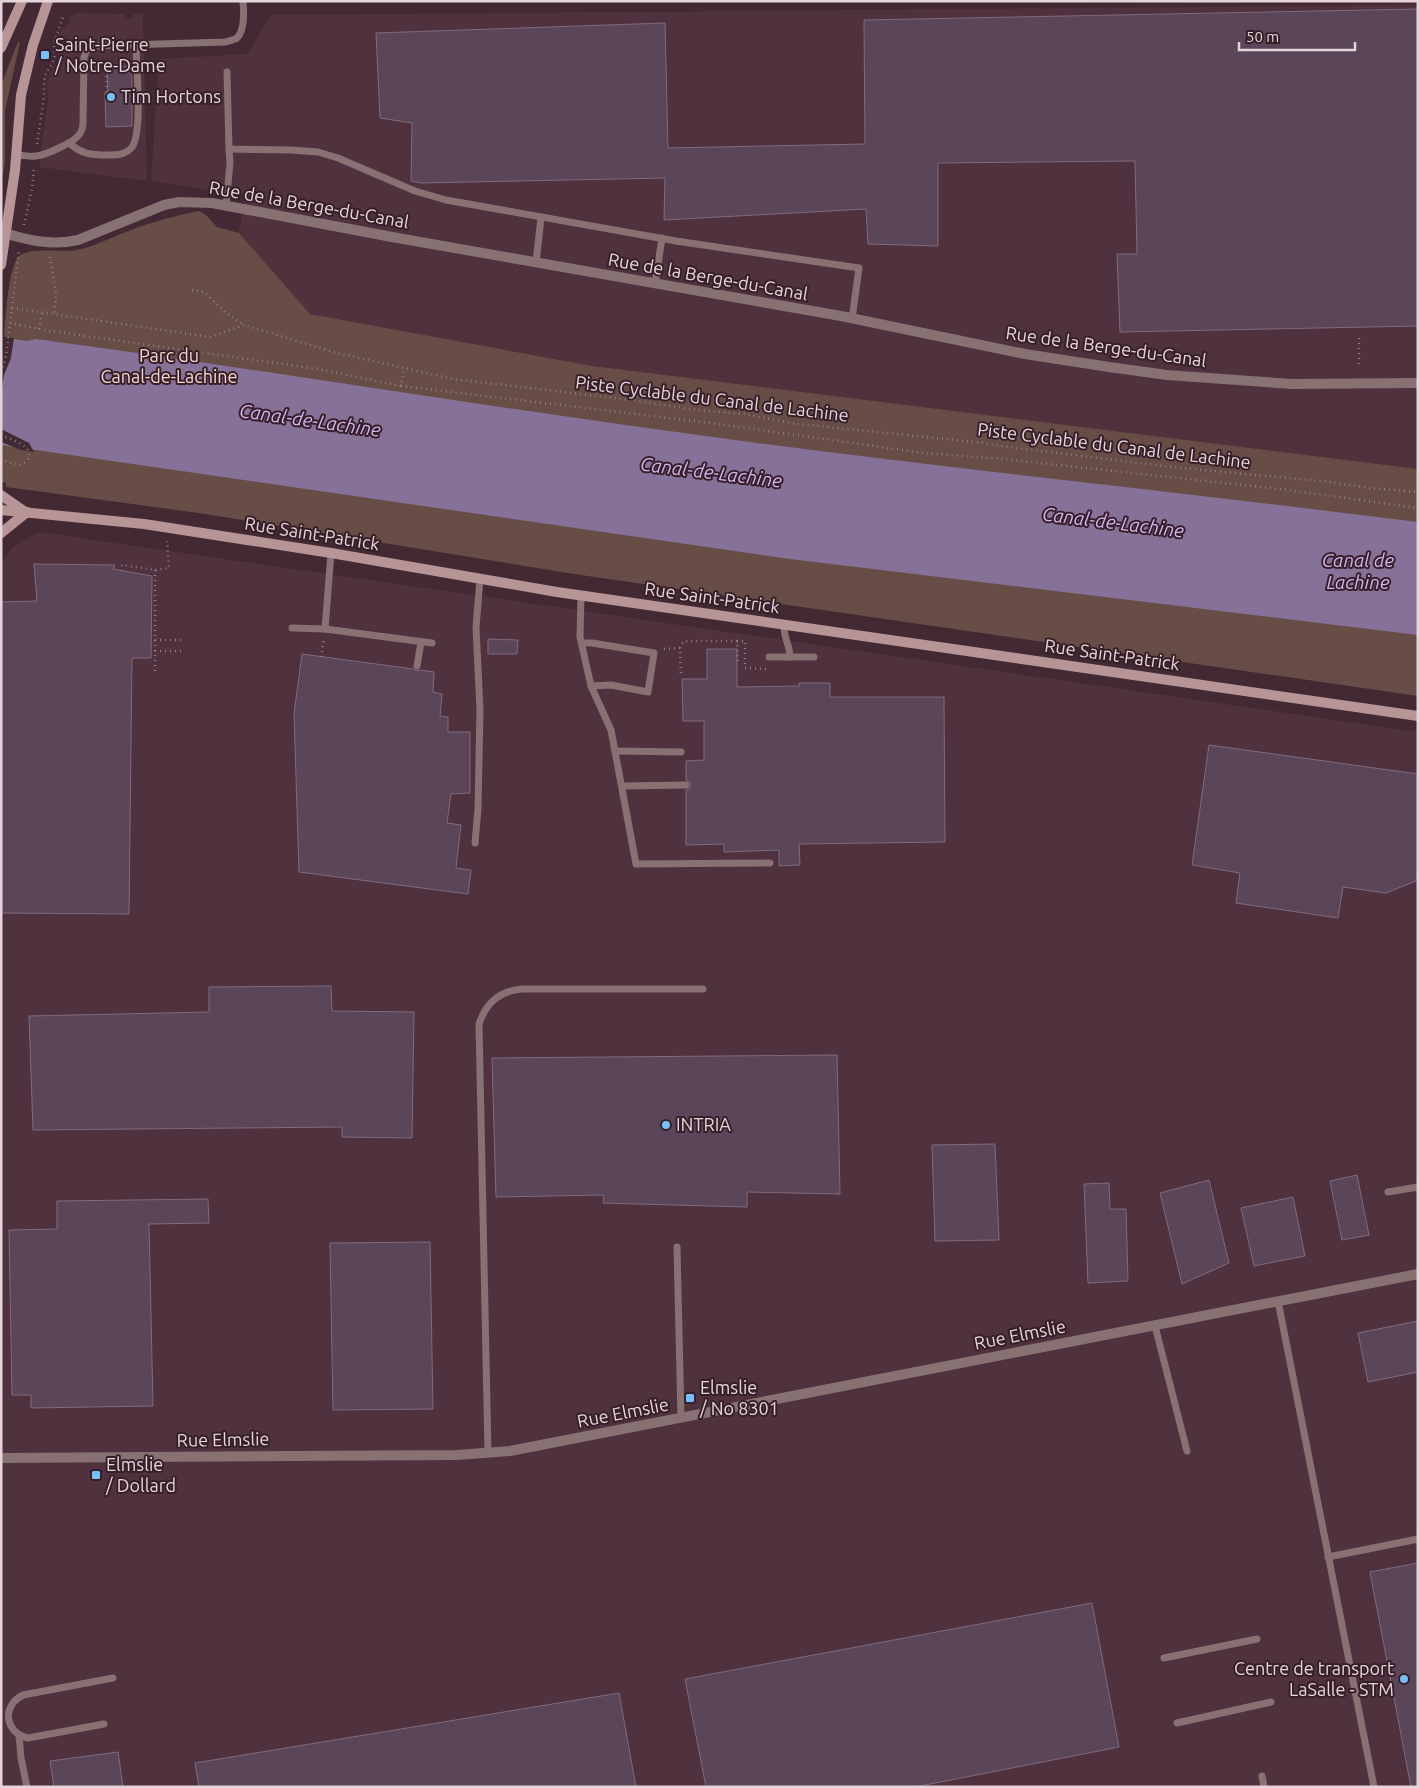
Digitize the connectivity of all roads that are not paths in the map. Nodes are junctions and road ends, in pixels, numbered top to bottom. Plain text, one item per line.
1 (22, 1) edge
2 (48, 1) edge
3 (244, 1) edge
4 (136, 44) junction
5 (1, 48) edge
6 (227, 72) dead end
7 (69, 143) junction
8 (229, 149) junction
9 (17, 155) junction
10 (226, 205) junction
11 (542, 217) junction
12 (3, 233) edge
13 (662, 238) junction
14 (536, 263) junction
15 (1, 265) edge
16 (654, 284) junction
17 (852, 319) junction
18 (1418, 383) edge
19 (1, 495) edge
20 (1, 510) edge
21 (27, 512) junction
22 (1, 533) edge
23 (331, 553) junction
24 (480, 579) junction
25 (581, 595) junction
26 (784, 624) junction
27 (292, 628) dead end
28 (325, 628) junction
29 (421, 642) junction
30 (432, 643) dead end
31 (582, 643) junction
32 (769, 657) dead end
33 (790, 657) junction
34 (814, 657) dead end
35 (417, 666) dead end
36 (591, 686) junction
37 (1418, 716) edge
38 (615, 751) junction
39 (681, 752) dead end
40 (622, 786) junction
41 (686, 786) dead end
42 (475, 844) dead end
43 (770, 863) dead end
44 (703, 989) dead end
45 (1418, 1186) edge
46 (1388, 1192) dead end
47 (677, 1247) dead end
48 (1418, 1274) edge
49 (1278, 1301) junction
50 (1155, 1326) junction
51 (682, 1418) junction
52 (1187, 1451) dead end
53 (488, 1453) junction
54 (1, 1458) edge
55 (1418, 1539) edge
56 (1328, 1557) junction
57 (1257, 1639) dead end
58 (1164, 1658) dead end
59 (113, 1678) dead end
60 (1271, 1702) dead end
61 (5, 1718) edge
62 (1177, 1722) dead end
63 (104, 1724) dead end
64 (19, 1735) junction
65 (1262, 1776) dead end
66 (27, 1787) edge
67 (1264, 1787) edge
68 (1374, 1787) edge

1 - 5 main road
2 - 9 main road
3 - 4 lane
4 - 7 lane
4 - 7 lane
6 - 8 lane
7 - 9 lane
8 - 10 lane
8 - 11 lane
9 - 12 main road
10 - 12 street, Rue de la Berge-du-Canal
10 - 14 street, Rue de la Berge-du-Canal
11 - 13 lane
11 - 14 lane
12 - 15 main road
13 - 16 lane
13 - 17 lane
14 - 16 street, Rue de la Berge-du-Canal
16 - 17 street, Rue de la Berge-du-Canal
17 - 18 street, Rue de la Berge-du-Canal
19 - 21 main road
20 - 21 main road, Rue Saint-Patrick
21 - 22 main road
21 - 23 main road, Rue Saint-Patrick
23 - 24 main road, Rue Saint-Patrick
23 - 28 lane
24 - 25 main road, Rue Saint-Patrick
24 - 42 lane
25 - 26 main road, Rue Saint-Patrick
25 - 31 lane
26 - 33 lane
26 - 37 main road, Rue Saint-Patrick
27 - 28 lane
28 - 29 lane
29 - 30 lane
29 - 35 lane
31 - 36 lane
31 - 36 lane
32 - 33 lane
33 - 34 lane
36 - 38 lane
38 - 39 lane
38 - 40 lane
40 - 41 lane
40 - 43 lane
44 - 53 lane
45 - 46 lane
47 - 51 lane
48 - 49 street, Rue Elmslie
49 - 50 street, Rue Elmslie
49 - 56 lane
50 - 51 street, Rue Elmslie
50 - 52 lane
51 - 53 street, Rue Elmslie
53 - 54 street, Rue Elmslie
55 - 56 lane
56 - 68 lane
57 - 58 lane
59 - 61 lane
60 - 62 lane
61 - 64 lane
63 - 64 lane
64 - 66 lane
65 - 67 lane

